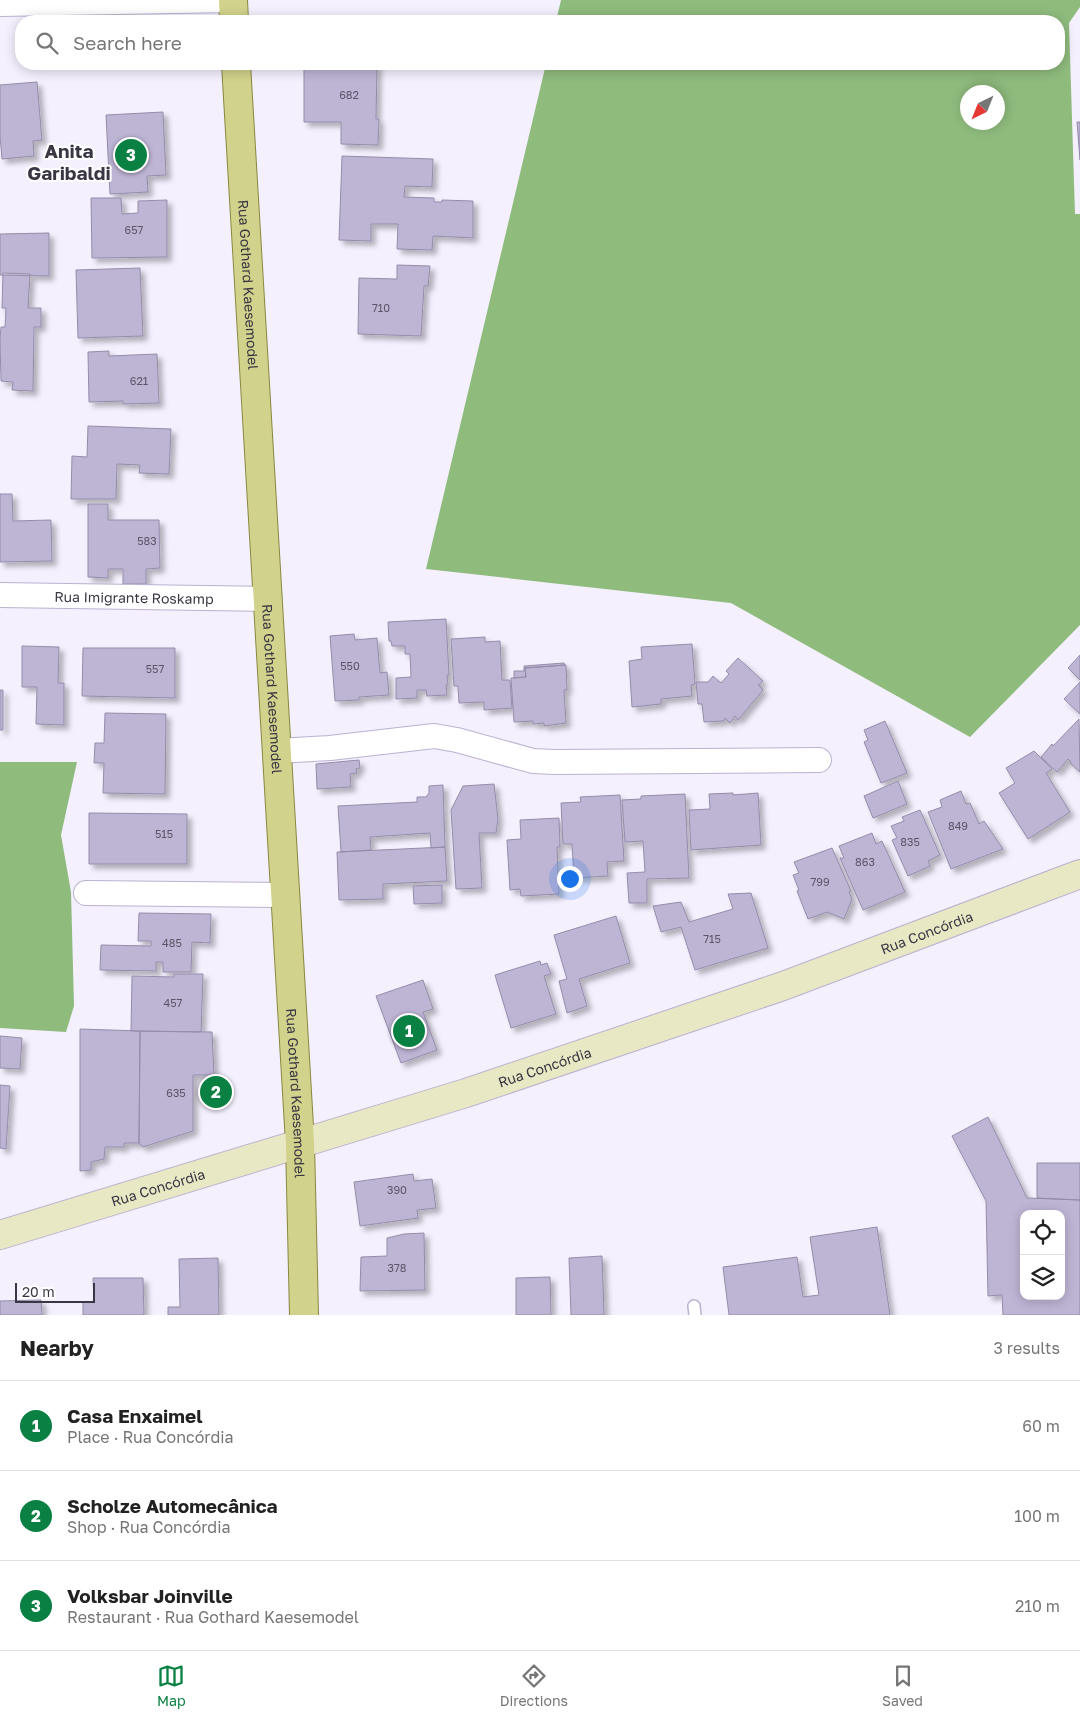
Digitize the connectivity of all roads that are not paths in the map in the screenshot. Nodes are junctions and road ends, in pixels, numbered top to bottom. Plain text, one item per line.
1 (233, 0) edge
2 (0, 4) edge
3 (234, 15) edge
4 (236, 70) edge
5 (0, 595) edge
6 (268, 599) junction
7 (277, 751) junction
8 (820, 760) dead end
9 (1080, 874) edge
10 (86, 893) dead end
11 (286, 895) junction
12 (300, 1143) junction
13 (0, 1235) edge
14 (304, 1315) edge

1 - 2 street
1 - 3 main road
4 - 6 main road, Rua Gothard Kaesemodel
5 - 6 street, Rua Imigrante Roskamp
6 - 7 main road, Rua Gothard Kaesemodel
7 - 8 street
7 - 11 main road, Rua Gothard Kaesemodel
9 - 12 street, Rua Concórdia
10 - 11 street
11 - 12 main road, Rua Gothard Kaesemodel
12 - 13 street, Rua Concórdia
12 - 14 main road, Rua Gothard Kaesemodel

